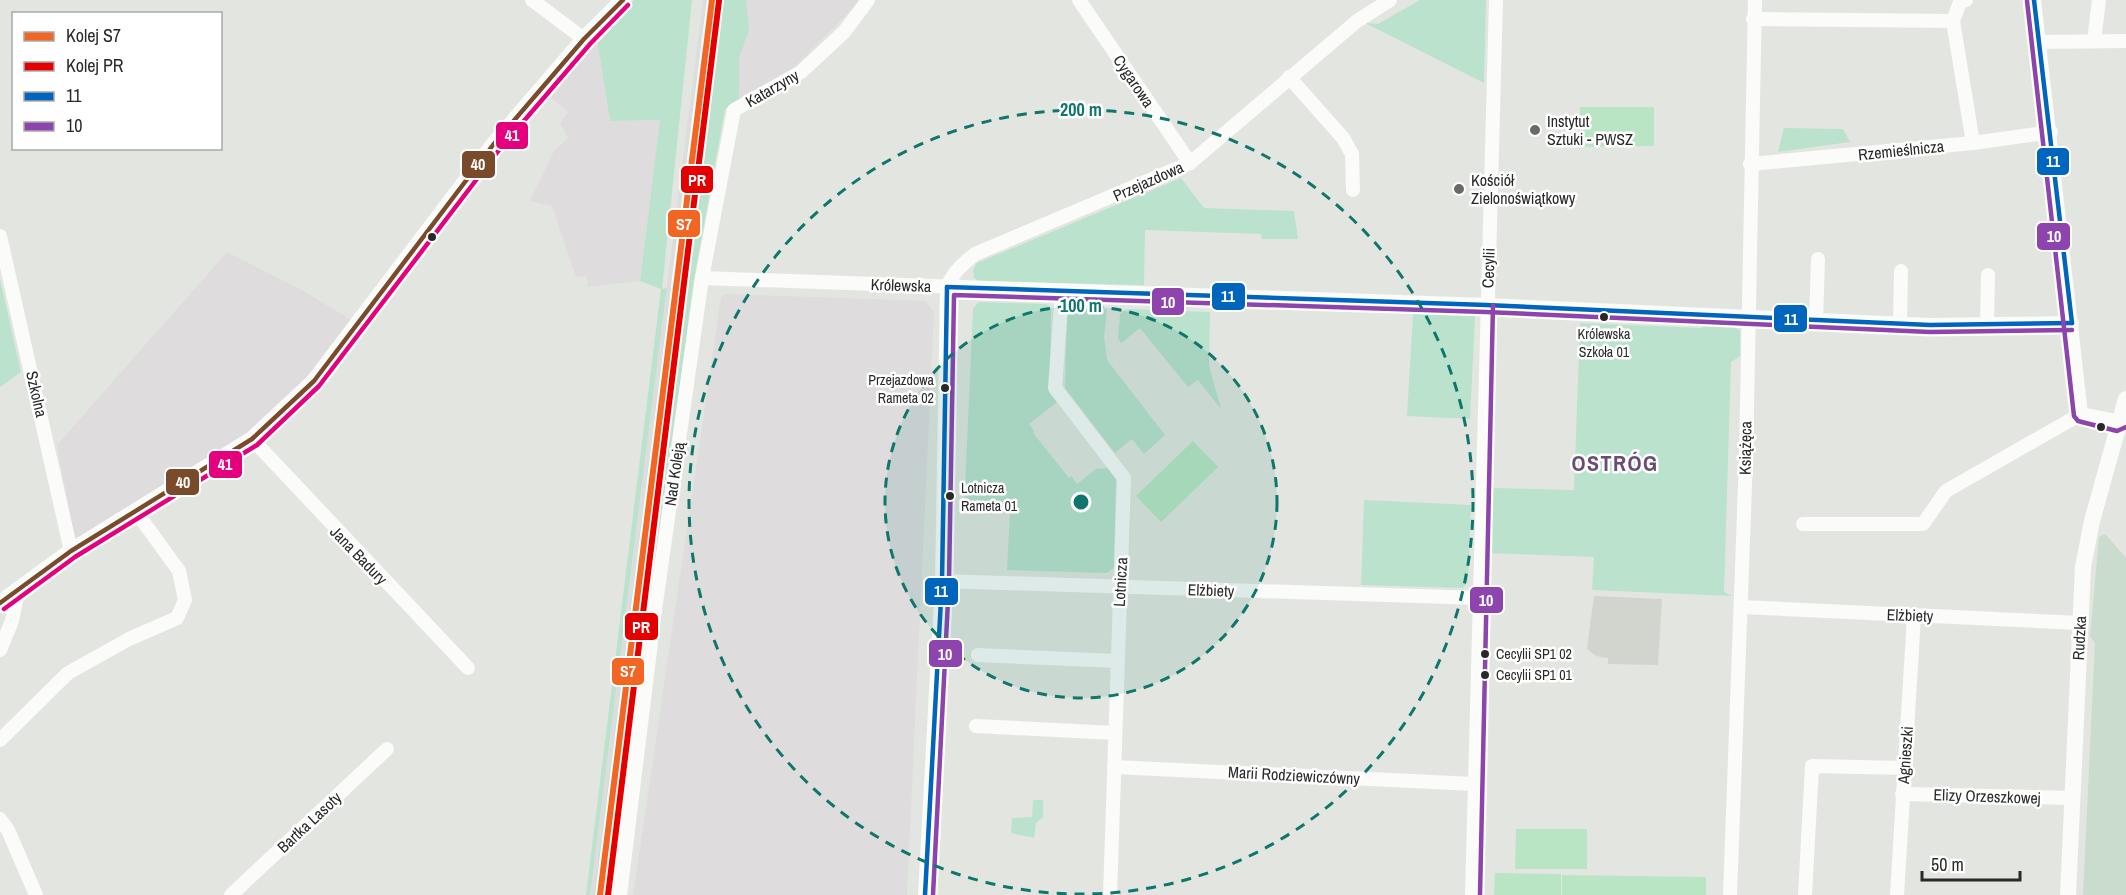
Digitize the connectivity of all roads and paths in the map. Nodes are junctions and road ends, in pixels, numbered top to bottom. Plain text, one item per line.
1 (532, 0) edge
2 (623, 0) edge
3 (868, 0) edge
4 (1079, 0) edge
5 (1389, 0) edge
6 (1496, 0) edge
7 (1755, 0) edge
8 (1966, 0) edge
9 (2034, 0) edge
10 (2099, 0) edge
11 (1753, 19) junction
12 (1953, 21) junction
13 (585, 39) junction
14 (2094, 41) junction
15 (2126, 41) edge
16 (2039, 42) junction
17 (1289, 77) junction
18 (2051, 132) junction
19 (1973, 143) junction
20 (726, 161) joint
21 (1190, 163) junction
22 (1750, 164) junction
23 (1353, 190) dead end
24 (0, 236) edge
25 (1818, 259) dead end
26 (1901, 271) dead end
27 (1988, 275) dead end
28 (702, 278) junction
29 (947, 286) junction
30 (1062, 292) junction
31 (1486, 305) junction
32 (1747, 317) junction
33 (1816, 321) junction
34 (1900, 323) junction
35 (2072, 323) junction
36 (1987, 325) junction
37 (2126, 399) edge
38 (2081, 414) junction
39 (2122, 423) edge
40 (252, 439) junction
41 (137, 513) junction
42 (1803, 524) dead end
43 (71, 552) junction
44 (942, 581) junction
45 (1119, 587) junction
46 (18, 590) junction
47 (1480, 598) junction
48 (0, 603) edge
49 (1741, 607) junction
50 (1914, 616) junction
51 (2080, 623) junction
52 (0, 650) edge
53 (978, 655) dead end
54 (1117, 661) junction
55 (468, 668) dead end
56 (976, 726) dead end
57 (1114, 733) junction
58 (0, 740) edge
59 (387, 749) dead end
60 (1114, 767) junction
61 (1904, 768) junction
62 (1474, 784) junction
63 (1902, 794) junction
64 (2072, 798) junction
65 (0, 819) edge
66 (36, 895) edge
67 (231, 895) edge
68 (620, 895) edge
69 (925, 895) edge
70 (1110, 895) edge
71 (1472, 895) edge
72 (1730, 895) edge
73 (1805, 895) edge
74 (1898, 895) edge
75 (2068, 895) edge

1 - 13 street
2 - 13 street
3 - 20 street, Katarzyny
4 - 21 street, Cygarowa
5 - 17 street, Przejazdowa
6 - 31 street, Cecylii
7 - 11 street, Książęca
8 - 12 street
9 - 16 street
10 - 14 street
11 - 12 street
11 - 22 street, Książęca
12 - 19 street
13 - 40 street
14 - 15 street
14 - 16 street
16 - 18 street
17 - 21 street, Przejazdowa
17 - 23 street
18 - 19 street, Rzemieślnicza
18 - 35 street
19 - 22 street, Rzemieślnicza
20 - 28 street, Nad Koleją
21 - 29 street, Przejazdowa
22 - 32 street, Książęca
24 - 43 street, Szkolna
25 - 33 street
26 - 34 street
27 - 36 street
28 - 29 street, Królewska
28 - 68 street, Nad Koleją
29 - 30 street, Królewska
29 - 44 street
30 - 31 street, Królewska
30 - 45 street, Lotnicza
31 - 32 street, Królewska
31 - 47 street, Cecylii
32 - 33 street, Królewska
32 - 49 street, Książęca
33 - 34 street, Królewska
34 - 36 street, Królewska
35 - 36 street, Królewska
35 - 38 street
37 - 39 street, Rudzka
38 - 39 street
38 - 42 street
39 - 51 street, Rudzka
40 - 41 street
40 - 55 street, Jana Badury
41 - 43 street
41 - 58 street
43 - 46 street
44 - 45 street, Elżbiety
44 - 69 street
45 - 47 street, Elżbiety
45 - 54 street, Lotnicza
46 - 48 street
46 - 52 street
47 - 62 street, Cecylii
49 - 50 street, Elżbiety
49 - 72 street, Książęca
50 - 51 street, Elżbiety
50 - 61 street, Agnieszki
51 - 64 street, Rudzka
53 - 54 street
54 - 57 street, Lotnicza
56 - 57 street
57 - 60 street, Lotnicza
59 - 67 street, Bartka Lasoty
60 - 62 street, Marii Rodziewiczówny
60 - 70 street, Lotnicza
61 - 63 street, Agnieszki
61 - 73 street
62 - 71 street, Cecylii
63 - 64 street, Elizy Orzeszkowej
63 - 74 street, Agnieszki
64 - 75 street, Rudzka
65 - 66 street

